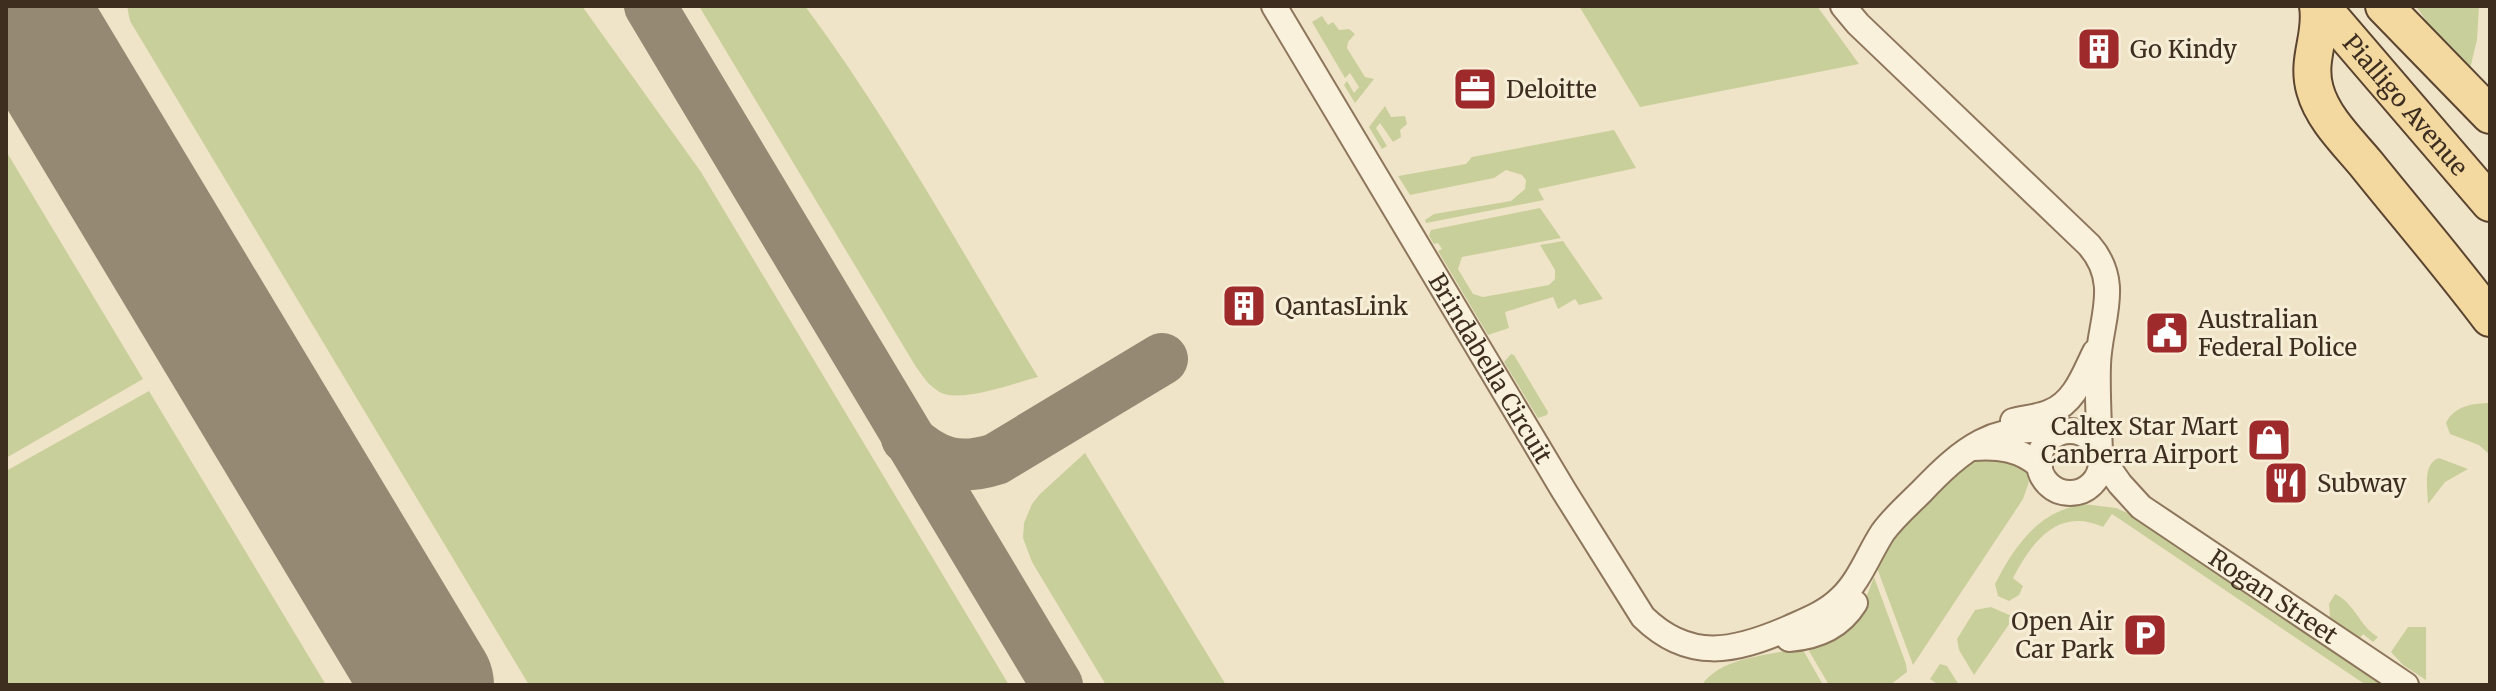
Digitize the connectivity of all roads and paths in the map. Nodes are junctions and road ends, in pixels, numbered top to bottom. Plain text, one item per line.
1 (1274, 6) edge
2 (1843, 6) edge
3 (2319, 6) edge
4 (2353, 6) edge
5 (2384, 6) edge
6 (2490, 115) edge
7 (2490, 165) edge
8 (2490, 203) edge
9 (2490, 318) edge
10 (2100, 350) junction
11 (2060, 433) junction
12 (1967, 449) junction
13 (2100, 455) junction
14 (2040, 466) junction
15 (2077, 492) junction
16 (2141, 507) junction
17 (2406, 685) edge

1 - 12 street, Brindabella Circuit
2 - 10 street
3 - 8 main road, Pialligo Avenue
3 - 9 main road
4 - 7 main road, Pialligo Avenue
5 - 6 main road
10 - 11 street
10 - 12 street
10 - 13 street
11 - 12 street, Brindabella Circuit
11 - 13 street
11 - 14 street
12 - 14 street
13 - 15 street
13 - 16 street, Rogan Street
14 - 15 street
15 - 16 street, Rogan Street
16 - 17 street, Rogan Street

